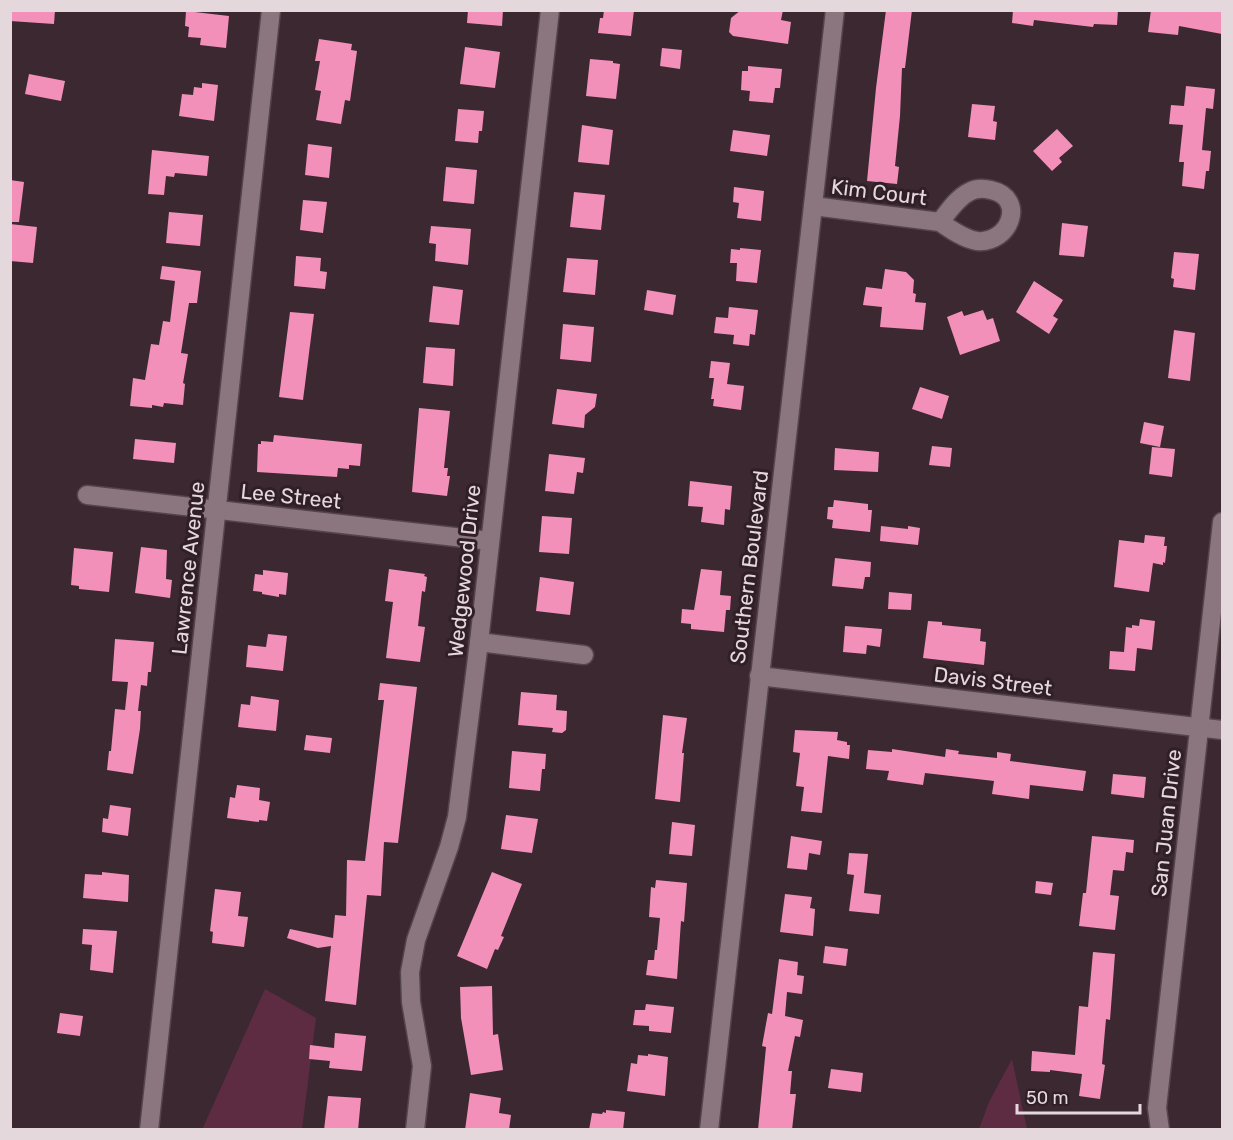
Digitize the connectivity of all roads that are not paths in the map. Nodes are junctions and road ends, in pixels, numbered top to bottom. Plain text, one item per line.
1 (271, 10) edge
2 (550, 10) edge
3 (835, 10) edge
4 (813, 206) junction
5 (940, 222) dead end
6 (87, 495) dead end
7 (216, 510) junction
8 (1222, 522) edge
9 (490, 541) junction
10 (479, 642) junction
11 (584, 655) dead end
12 (759, 676) junction
13 (1199, 727) junction
14 (1222, 730) edge
15 (149, 1130) edge
16 (415, 1130) edge
17 (709, 1130) edge
18 (1160, 1130) edge

1 - 7 street, Lawrence Avenue
2 - 9 street, Wedgewood Drive
3 - 4 street, Southern Boulevard
4 - 5 street, Kim Court
4 - 12 street, Southern Boulevard
6 - 7 street, Lee Street
7 - 9 street, Lee Street
7 - 15 street, Lawrence Avenue
8 - 13 street, San Juan Drive
9 - 10 street, Wedgewood Drive
10 - 11 street
10 - 16 street, Wedgewood Drive
12 - 13 street, Davis Street
12 - 17 street, Southern Boulevard
13 - 14 street, Davis Street
13 - 18 street, San Juan Drive

